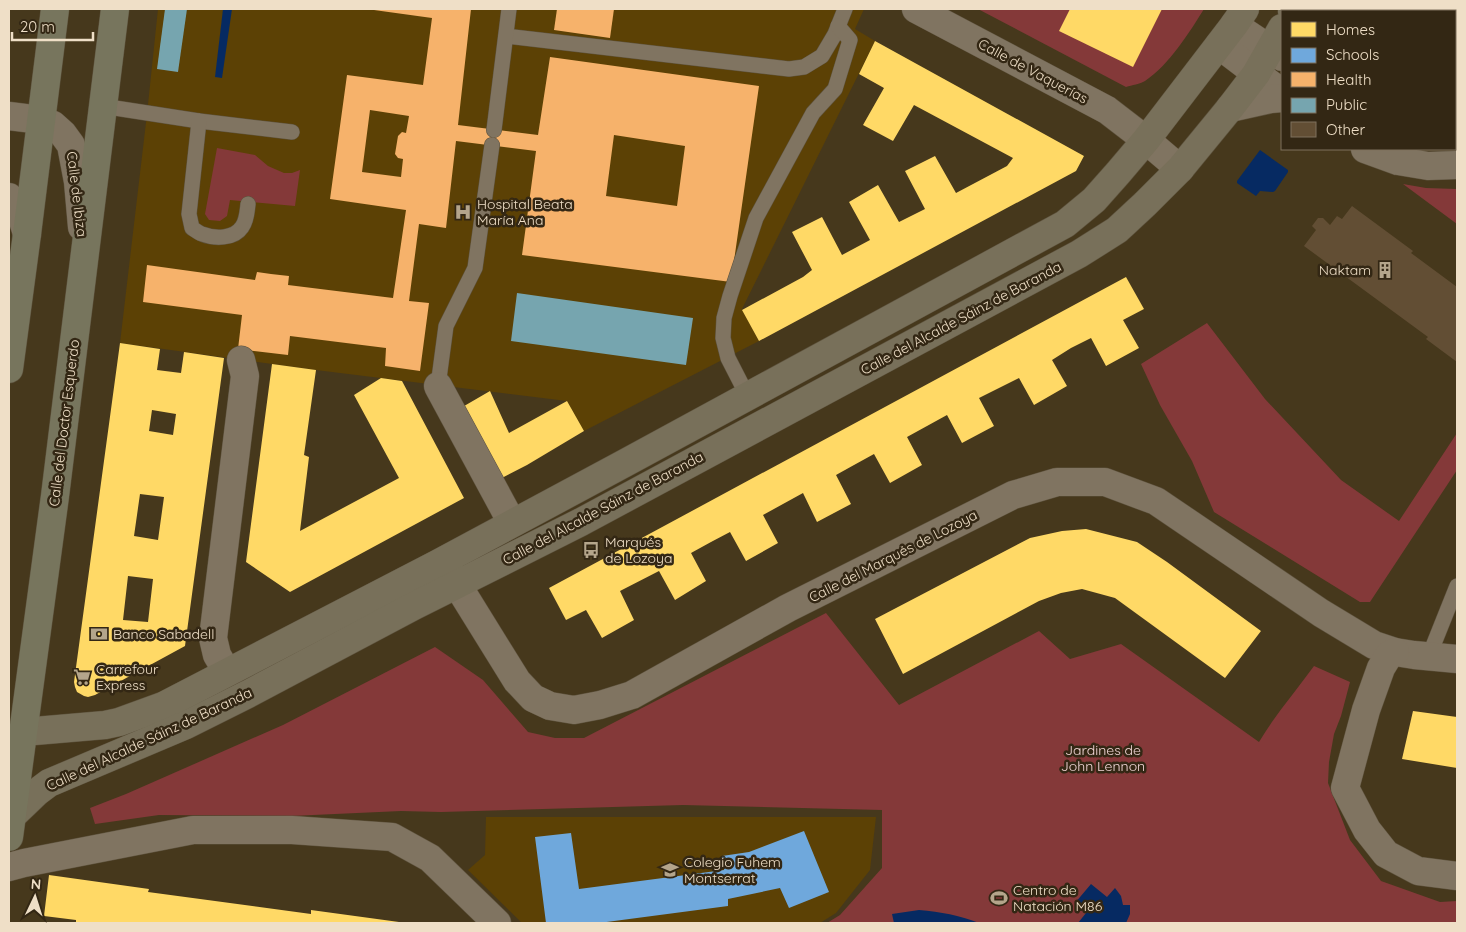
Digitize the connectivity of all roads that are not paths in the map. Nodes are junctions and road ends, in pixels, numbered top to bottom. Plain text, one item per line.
1 (55, 9) edge
2 (115, 9) edge
3 (509, 9) edge
4 (845, 9) edge
5 (916, 9) edge
6 (838, 26) junction
7 (1233, 26) edge
8 (506, 36) junction
9 (1278, 45) edge
10 (1256, 74) junction
11 (1281, 92) edge
12 (1281, 98) edge
13 (102, 106) junction
14 (1230, 108) junction
15 (9, 116) edge
16 (41, 120) junction
17 (199, 121) junction
18 (494, 130) dead end
19 (292, 132) dead end
20 (1146, 140) junction
21 (492, 145) dead end
22 (1368, 150) edge
23 (1457, 165) edge
24 (1180, 169) junction
25 (9, 197) edge
26 (248, 204) dead end
27 (28, 234) junction
28 (85, 256) junction
29 (241, 360) dead end
30 (9, 369) edge
31 (438, 386) joint
32 (748, 397) junction
33 (512, 523) junction
34 (437, 564) junction
35 (457, 584) junction
36 (1457, 586) edge
37 (1395, 652) junction
38 (1429, 656) junction
39 (1457, 659) edge
40 (227, 672) junction
41 (16, 732) edge
42 (10, 823) edge
43 (9, 867) edge
44 (1457, 876) edge
45 (497, 923) edge

1 - 16 main road
2 - 13 main road, Calle del Doctor Esquerdo
3 - 8 lane
4 - 6 lane
5 - 20 street, Calle de Vaquerías
6 - 8 lane
6 - 32 lane
7 - 9 street
7 - 10 street
7 - 20 street, Calle del Alcalde Sáinz de Baranda
8 - 18 lane
9 - 10 street, Calle del Alcalde Sáinz de Baranda
10 - 11 street
10 - 14 street, Calle del Alcalde Sáinz de Baranda
12 - 14 street
13 - 17 lane
13 - 28 main road, Calle del Doctor Esquerdo
14 - 24 street, Calle del Alcalde Sáinz de Baranda
15 - 16 street, Calle de Ibiza
16 - 27 main road
16 - 28 street, Calle de Ibiza
17 - 19 lane
17 - 26 lane
20 - 24 street
20 - 32 street, Calle del Alcalde Sáinz de Baranda
21 - 31 lane
22 - 23 street
24 - 35 street, Calle del Alcalde Sáinz de Baranda
25 - 27 street
27 - 30 main road
28 - 41 main road, Calle del Doctor Esquerdo
29 - 40 street, Calle del Alcalde Sáinz de Baranda
31 - 33 street
32 - 33 street, Calle del Alcalde Sáinz de Baranda
33 - 34 street, Calle del Alcalde Sáinz de Baranda
34 - 35 street, Calle del Marqués de Lozoya
34 - 40 street, Calle del Alcalde Sáinz de Baranda
35 - 37 street, Calle del Marqués de Lozoya
35 - 42 street, Calle del Alcalde Sáinz de Baranda
36 - 38 lane
37 - 38 street, Calle del Marqués de Lozoya
37 - 44 street
38 - 39 street, Calle del Marqués de Lozoya
40 - 41 street, Calle del Alcalde Sáinz de Baranda
41 - 42 main road, Calle del Doctor Esquerdo
43 - 45 street

